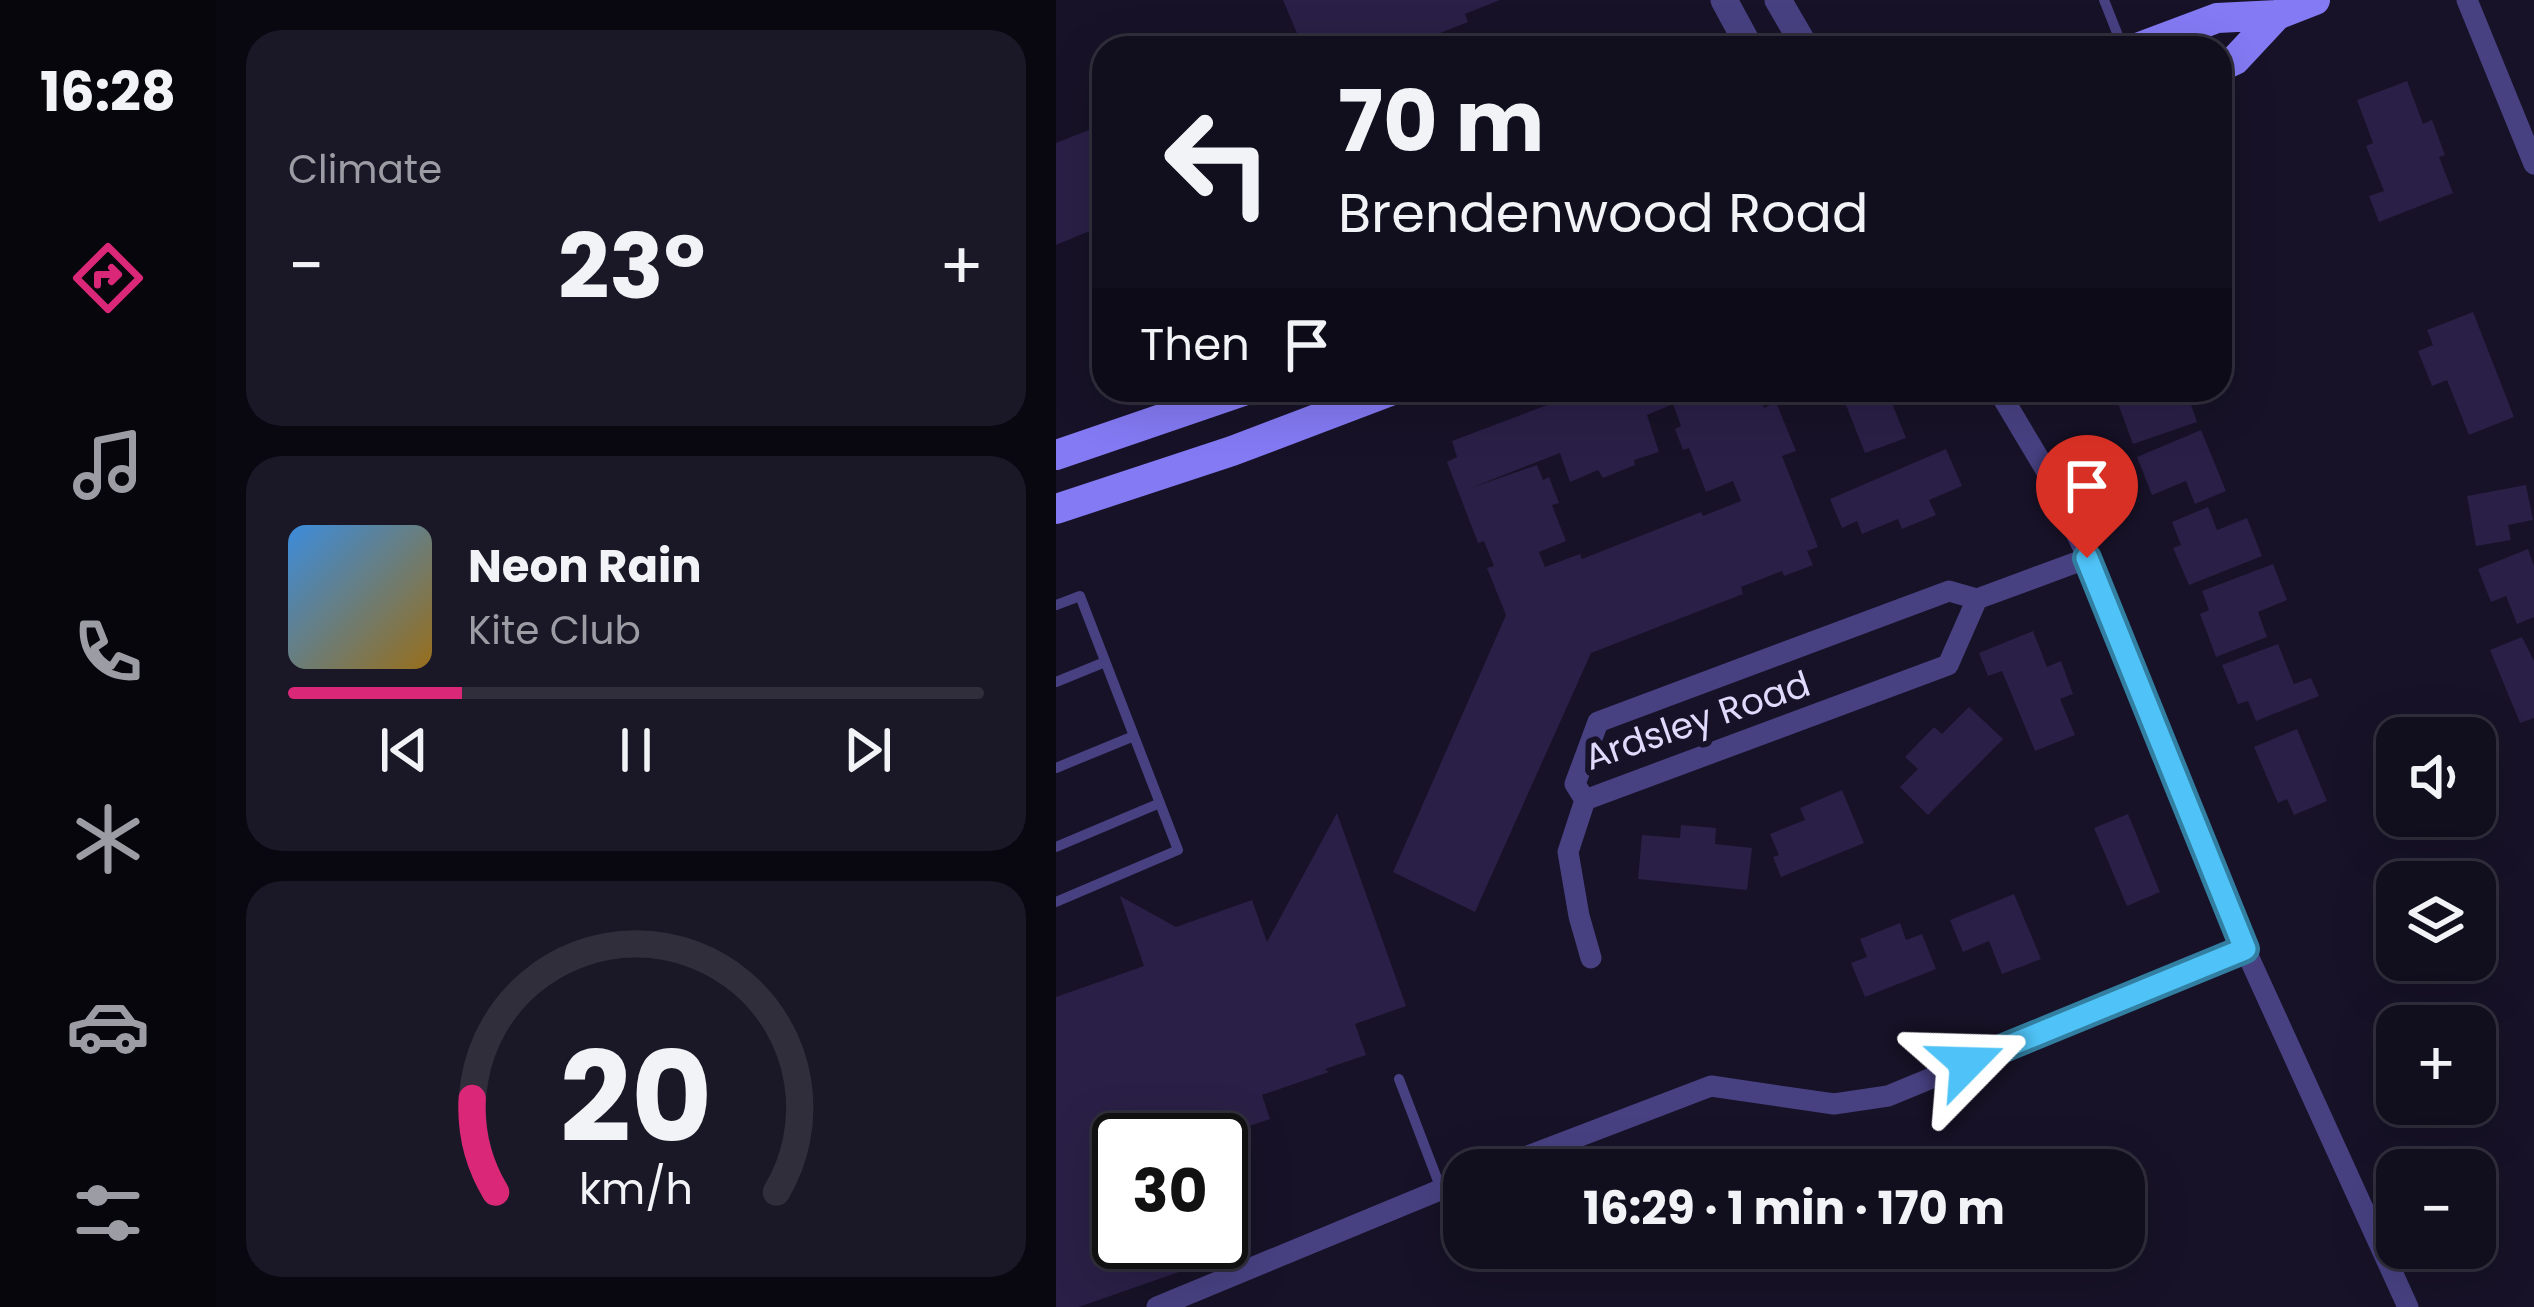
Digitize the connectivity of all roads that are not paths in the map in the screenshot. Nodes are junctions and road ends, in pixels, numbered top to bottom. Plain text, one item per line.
1 (1724, 0) edge
2 (1778, 0) edge
3 (2104, 0) edge
4 (2315, 0) edge
5 (2467, 0) edge
6 (2277, 15) junction
7 (1744, 36) edge
8 (1799, 36) edge
9 (2118, 36) edge
10 (2169, 36) edge
11 (2232, 61) edge
12 (2534, 164) edge
13 (1210, 402) edge
14 (1361, 402) edge
15 (2005, 402) edge
16 (1056, 454) edge
17 (1056, 509) edge
18 (2087, 558) junction
19 (1977, 599) junction
20 (1056, 605) edge
21 (1106, 662) junction
22 (1056, 682) edge
23 (1134, 736) junction
24 (1056, 768) edge
25 (1585, 800) junction
26 (1160, 803) junction
27 (1056, 847) edge
28 (1056, 902) edge
29 (2245, 949) junction
30 (1592, 958) dead end
31 (1400, 1079) dead end
32 (1545, 1149) edge
33 (1441, 1189) joint
34 (1157, 1307) edge
35 (2408, 1307) edge

1 - 7 street
2 - 8 street
3 - 9 lane
4 - 6 main road
5 - 12 street
6 - 10 main road
6 - 11 main road
13 - 16 main road
14 - 17 main road
15 - 18 street
18 - 19 street, Ardsley Road
18 - 29 street
19 - 25 street, Ardsley Road
19 - 25 street, Ardsley Road
20 - 21 lane
21 - 22 lane
21 - 23 lane
23 - 24 lane
23 - 26 lane
25 - 30 street
26 - 27 lane
26 - 28 lane
29 - 32 street
29 - 35 street
31 - 33 lane
33 - 34 street

